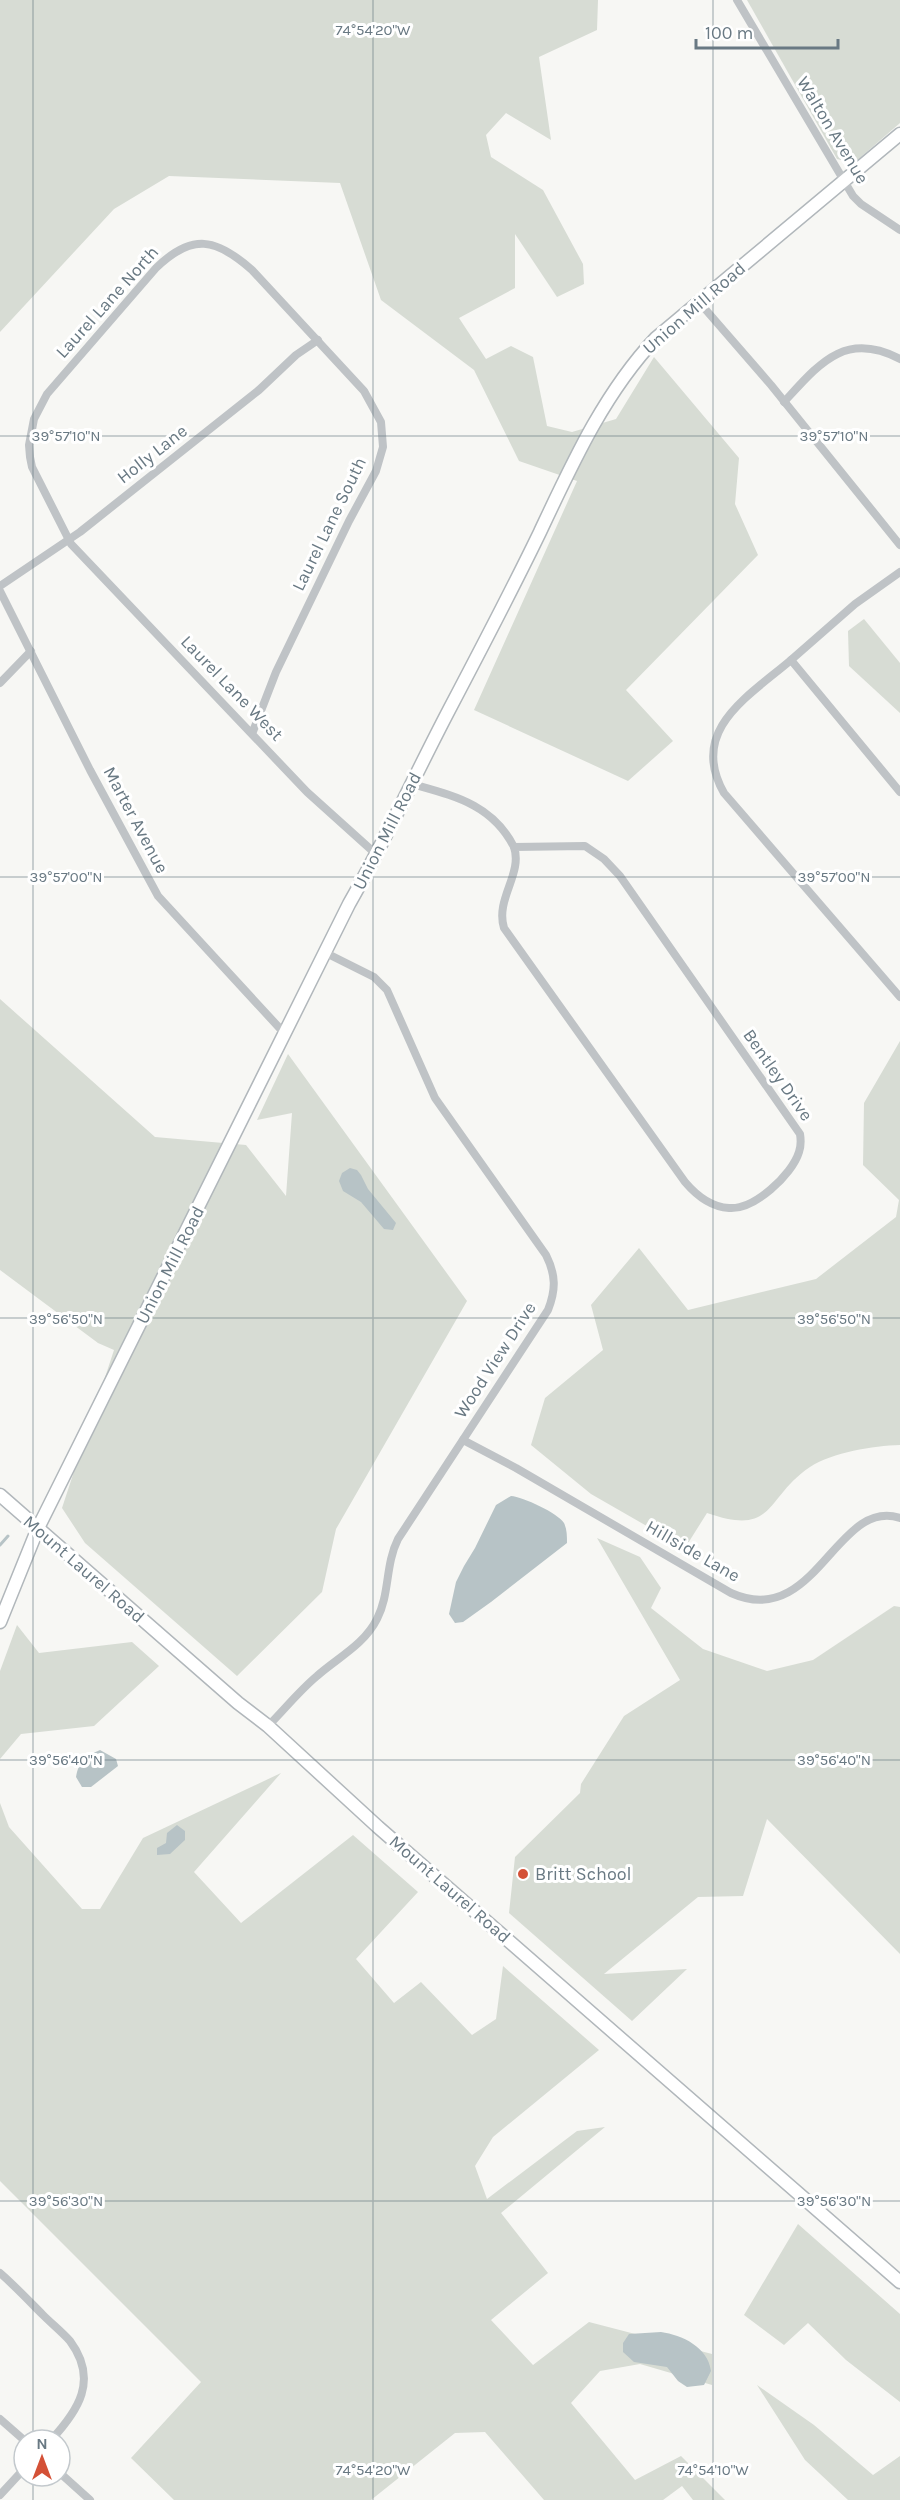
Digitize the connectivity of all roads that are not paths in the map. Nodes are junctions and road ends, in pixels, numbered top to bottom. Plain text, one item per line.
1 (737, 0) edge
2 (900, 134) edge
3 (844, 181) junction
4 (900, 230) edge
5 (699, 302) junction
6 (318, 340) junction
7 (900, 359) edge
8 (784, 402) junction
9 (68, 539) junction
10 (900, 544) edge
11 (900, 572) edge
12 (0, 586) edge
13 (0, 591) edge
14 (31, 651) junction
15 (791, 660) junction
16 (0, 683) edge
17 (252, 734) junction
18 (412, 784) junction
19 (900, 792) edge
20 (513, 847) junction
21 (377, 855) junction
22 (326, 953) junction
23 (900, 997) edge
24 (285, 1034) junction
25 (463, 1440) junction
26 (0, 1495) edge
27 (900, 1518) edge
28 (38, 1528) junction
29 (0, 1622) edge
30 (268, 1726) junction
31 (0, 2273) edge
32 (900, 2282) edge
33 (0, 2419) edge
34 (62, 2428) edge
35 (12, 2430) edge
36 (12, 2482) edge
37 (72, 2484) edge
38 (0, 2495) edge
39 (90, 2500) edge

1 - 3 street, Walton Avenue
2 - 3 street, Union Mill Road
3 - 4 street, Walton Avenue
3 - 5 street, Union Mill Road
5 - 8 street
5 - 18 street, Union Mill Road
6 - 9 street, Holly Lane
6 - 9 street, Laurel Lane North
6 - 17 street, Laurel Lane South
7 - 8 street
8 - 10 street
9 - 12 street, Holly Lane
9 - 17 street, Laurel Lane West
11 - 15 street
13 - 14 street, Marter Avenue
14 - 16 street
14 - 24 street, Marter Avenue
15 - 19 street
15 - 23 street
17 - 21 street, Laurel Lane West
18 - 20 street
18 - 21 street, Union Mill Road
20 - 20 street, Bentley Drive
21 - 22 street, Union Mill Road
22 - 24 street, Union Mill Road
22 - 25 street, Wood View Drive
24 - 28 street, Union Mill Road
25 - 27 street, Hillside Lane
25 - 30 street, Wood View Drive
26 - 28 street, Mount Laurel Road
28 - 29 street, Union Mill Road
28 - 30 street, Mount Laurel Road
30 - 32 street, Mount Laurel Road
31 - 34 street
33 - 35 street
36 - 38 street
37 - 39 street

